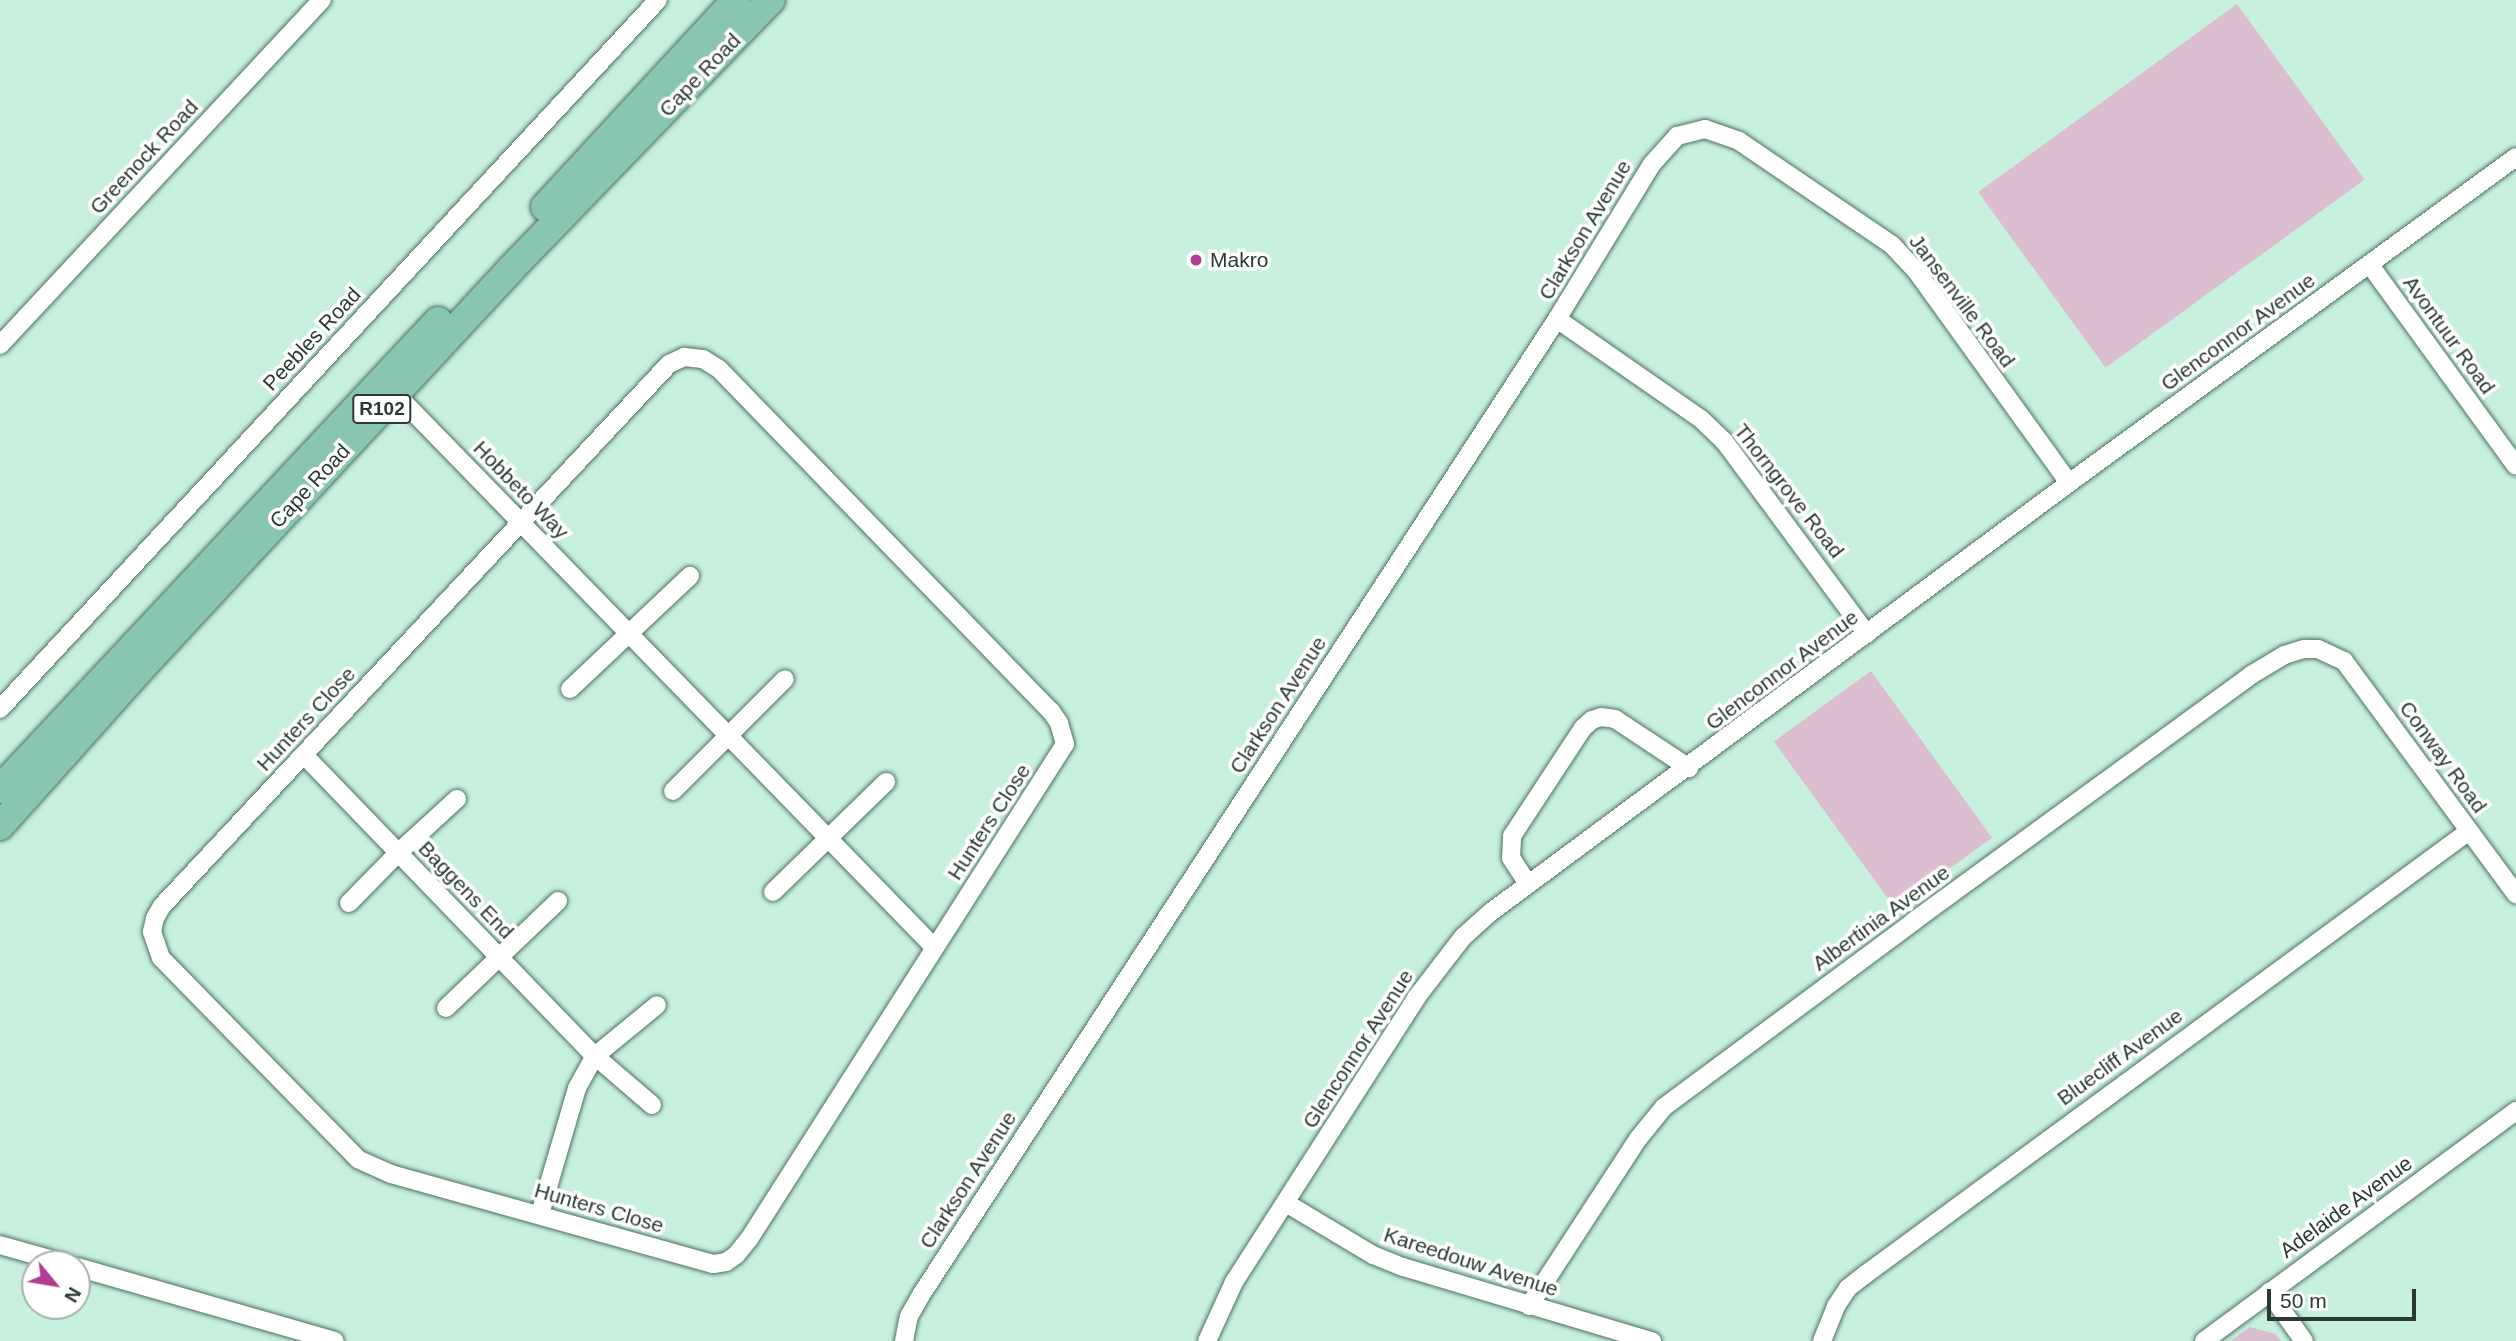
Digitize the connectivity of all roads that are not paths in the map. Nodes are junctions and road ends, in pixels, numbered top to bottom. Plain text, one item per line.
1 (322, 0) edge
2 (658, 0) edge
3 (736, 0) edge
4 (771, 0) edge
5 (1719, 132) joint
6 (2516, 157) edge
7 (2371, 265) junction
8 (1558, 319) junction
9 (0, 345) edge
10 (389, 386) junction
11 (2516, 466) edge
12 (2069, 483) junction
13 (520, 522) junction
14 (690, 576) dead end
15 (629, 633) junction
16 (1867, 634) junction
17 (2329, 652) joint
18 (785, 679) dead end
19 (570, 689) dead end
20 (0, 709) edge
21 (727, 736) junction
22 (304, 755) junction
23 (1689, 768) junction
24 (886, 782) dead end
25 (0, 789) edge
26 (673, 791) dead end
27 (457, 799) dead end
28 (0, 826) edge
29 (2469, 831) junction
30 (828, 839) junction
31 (398, 853) junction
32 (1528, 884) junction
33 (773, 892) dead end
34 (2516, 894) edge
35 (558, 901) dead end
36 (349, 903) dead end
37 (934, 947) junction
38 (499, 957) junction
39 (657, 1005) dead end
40 (446, 1008) dead end
41 (596, 1056) junction
42 (652, 1105) dead end
43 (2516, 1111) edge
44 (1286, 1203) junction
45 (540, 1214) junction
46 (0, 1245) edge
47 (21, 1251) edge
48 (91, 1271) edge
49 (2269, 1292) junction
50 (1530, 1306) junction
51 (335, 1341) edge
52 (904, 1341) edge
53 (1207, 1341) edge
54 (1652, 1341) edge
55 (1822, 1341) edge
56 (2204, 1341) edge
57 (2304, 1341) edge

1 - 9 street, Greenock Road
2 - 20 street, Peebles Road
3 - 10 main road, Cape Road / R102
4 - 10 main road, Cape Road / R102
5 - 8 street, Clarkson Avenue
5 - 12 street, Jansenville Road
6 - 7 street, Glenconnor Avenue
7 - 11 street, Avontuur Road
7 - 12 street, Glenconnor Avenue
8 - 16 street, Thorngrove Road
8 - 52 street, Clarkson Avenue
10 - 13 street, Hobbeto Way
10 - 25 main road, Cape Road / R102
10 - 28 main road, Cape Road / R102
12 - 16 street, Glenconnor Avenue
13 - 15 street, Hobbeto Way
13 - 22 street, Hunters Close
13 - 37 street, Hunters Close
14 - 15 street
15 - 19 street
15 - 21 street, Hobbeto Way
16 - 23 street, Glenconnor Avenue
17 - 29 street, Conway Road
17 - 50 street, Albertinia Avenue
18 - 21 street
21 - 26 street
21 - 30 street, Hobbeto Way
22 - 31 street, Baggens End
22 - 45 street, Hunters Close
23 - 32 street, Glenconnor Avenue
23 - 32 street
24 - 30 street
27 - 31 street
29 - 34 street, Conway Road
29 - 55 street, Bluecliff Avenue
30 - 33 street
30 - 37 street, Hobbeto Way
31 - 36 street
31 - 38 street, Baggens End
32 - 44 street, Glenconnor Avenue
35 - 38 street
37 - 45 street, Hunters Close
38 - 40 street
38 - 41 street, Baggens End
39 - 41 street
41 - 42 street, Baggens End
41 - 45 street
43 - 49 street, Adelaide Avenue
44 - 50 street, Kareedouw Avenue
44 - 53 street, Glenconnor Avenue
46 - 47 street
48 - 51 street
49 - 56 street, Adelaide Avenue
49 - 57 street
50 - 54 street, Kareedouw Avenue

